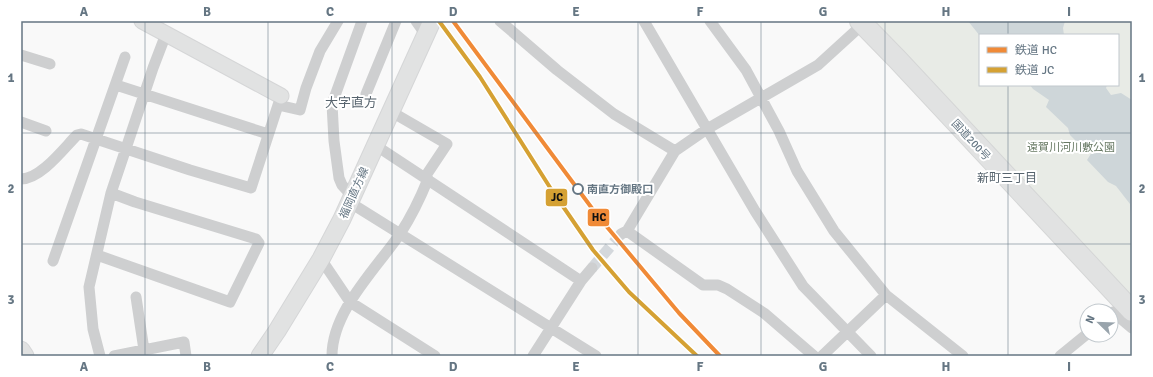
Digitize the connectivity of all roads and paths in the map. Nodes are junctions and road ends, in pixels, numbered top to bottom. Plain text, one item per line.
1 (142, 21) edge
2 (338, 21) edge
3 (362, 21) edge
4 (396, 21) edge
5 (416, 21) edge
6 (500, 21) edge
7 (644, 21) edge
8 (710, 21) edge
9 (861, 23) edge
10 (429, 28) edge
11 (166, 34) junction
12 (21, 55) edge
13 (126, 57) dead end
14 (50, 64) dead end
15 (116, 85) junction
16 (145, 94) junction
17 (366, 94) dead end
18 (761, 97) junction
19 (279, 101) junction
20 (390, 111) junction
21 (21, 122) edge
22 (707, 129) junction
23 (46, 131) dead end
24 (268, 134) junction
25 (96, 138) junction
26 (375, 145) junction
27 (127, 148) junction
28 (675, 151) junction
29 (426, 178) junction
30 (21, 179) edge
31 (112, 191) junction
32 (351, 199) junction
33 (206, 216) dead end
34 (400, 234) junction
35 (97, 255) junction
36 (321, 259) junction
37 (53, 261) dead end
38 (592, 268) tunnel mouth
39 (582, 280) junction
40 (886, 295) junction
41 (136, 297) dead end
42 (350, 302) junction
43 (1132, 311) edge
44 (1119, 317) edge
45 (550, 328) junction
46 (1132, 328) edge
47 (847, 332) junction
48 (1079, 341) edge
49 (21, 350) edge
50 (144, 350) junction
51 (25, 356) edge
52 (100, 356) edge
53 (114, 356) edge
54 (186, 356) edge
55 (260, 356) edge
56 (332, 356) edge
57 (435, 356) edge
58 (533, 356) edge
59 (596, 356) edge
60 (814, 356) edge
61 (822, 356) edge
62 (871, 356) edge
63 (963, 356) edge
64 (1060, 356) edge

1 - 11 street
2 - 19 street
3 - 32 street
4 - 17 street
5 - 10 street
6 - 28 street
7 - 22 street
8 - 18 street
9 - 18 street
9 - 43 highway, 国道200号
10 - 20 main road, 福岡直方線
11 - 16 street
11 - 19 street
12 - 14 street
13 - 15 street
15 - 16 street
15 - 25 street
16 - 24 street
16 - 27 street
18 - 22 street
18 - 40 street
19 - 24 street
20 - 26 main road, 福岡直方線
20 - 29 street
21 - 23 street
22 - 28 street
22 - 47 street
24 - 27 street
25 - 27 street
25 - 30 street
25 - 37 street
26 - 29 street
26 - 32 main road, 福岡直方線
27 - 31 street
28 - 60 street
29 - 34 street
29 - 39 street
31 - 33 street
31 - 35 street
31 - 35 street
32 - 34 street
32 - 36 main road, 福岡直方線
34 - 42 street
34 - 45 street
35 - 52 street
36 - 42 street
36 - 55 main road, 福岡直方線
38 - 39 street
39 - 45 street
40 - 47 street
40 - 63 street
41 - 50 street
42 - 56 street
42 - 57 street
44 - 46 street
45 - 58 street
45 - 59 street
47 - 61 street
47 - 62 street
48 - 64 street
49 - 51 main road
50 - 53 street
50 - 54 street

